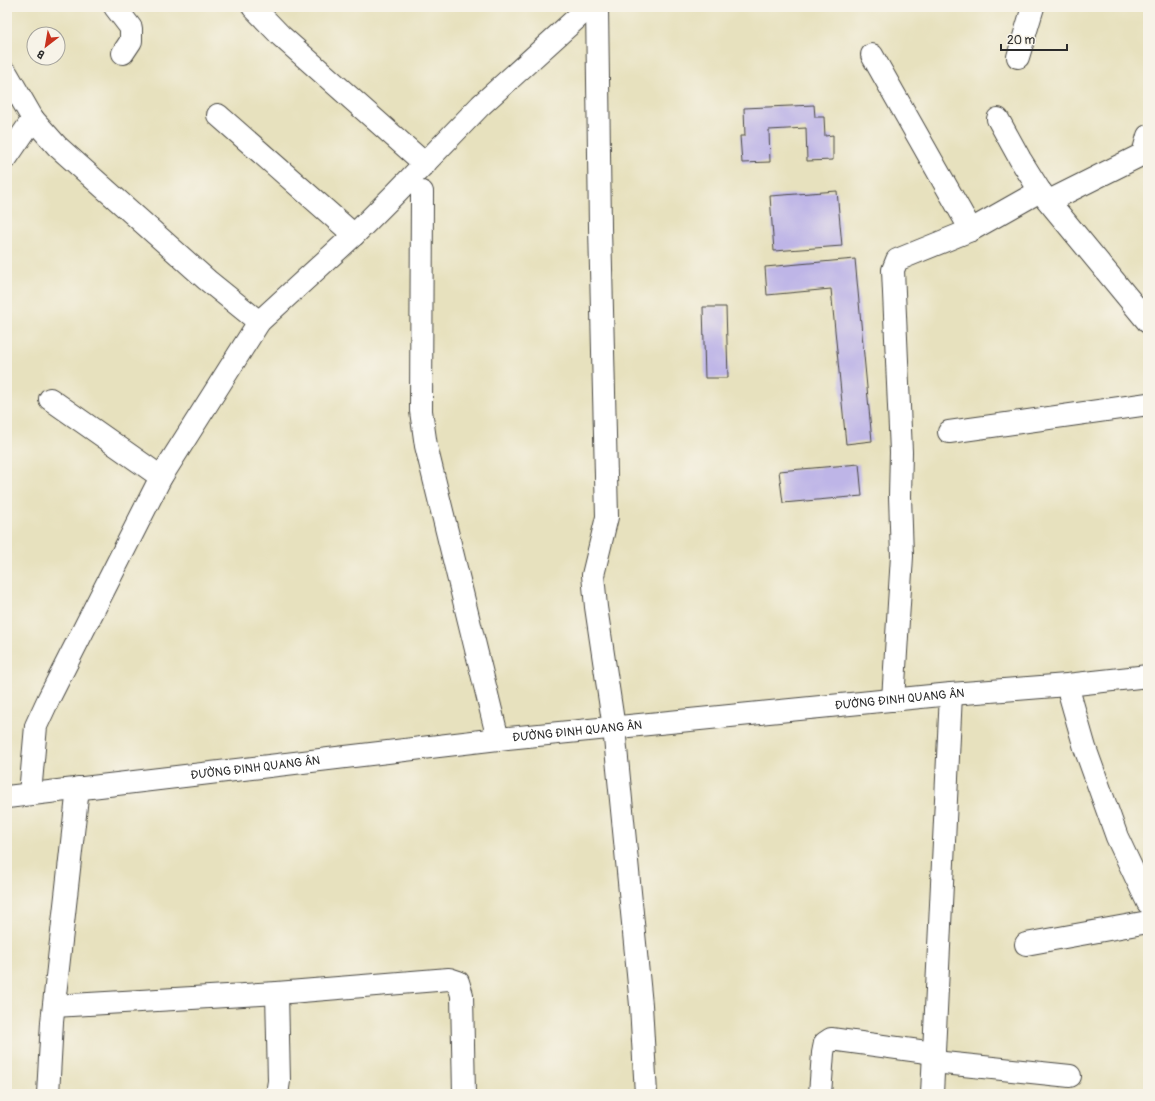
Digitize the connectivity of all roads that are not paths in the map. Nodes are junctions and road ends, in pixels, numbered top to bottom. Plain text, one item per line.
1 (116, 7) edge
2 (253, 7) edge
3 (589, 7) edge
4 (597, 7) edge
5 (1033, 7) edge
6 (124, 53) dead end
7 (872, 55) dead end
8 (1018, 58) dead end
9 (7, 74) edge
10 (218, 115) dead end
11 (33, 119) junction
12 (998, 119) dead end
13 (1146, 147) edge
14 (7, 157) edge
15 (425, 164) junction
16 (422, 192) dead end
17 (1045, 196) junction
18 (971, 230) junction
19 (354, 236) junction
20 (259, 322) junction
21 (1148, 322) edge
22 (50, 399) dead end
23 (1148, 404) edge
24 (949, 432) dead end
25 (161, 478) junction
26 (1148, 676) edge
27 (1067, 685) junction
28 (951, 694) junction
29 (893, 700) junction
30 (614, 728) junction
31 (498, 739) junction
32 (78, 788) junction
33 (30, 794) junction
34 (7, 797) edge
35 (1148, 902) edge
36 (1148, 922) edge
37 (1026, 944) dead end
38 (277, 993) junction
39 (54, 1006) junction
40 (934, 1058) junction
41 (1070, 1076) dead end
42 (48, 1094) edge
43 (277, 1094) edge
44 (464, 1094) edge
45 (646, 1094) edge
46 (820, 1094) edge
47 (932, 1094) edge

1 - 6 street
2 - 15 street
3 - 15 street
4 - 30 street
5 - 8 street
7 - 18 street
9 - 11 street
10 - 19 street
11 - 14 street
11 - 20 street
12 - 17 street
13 - 17 street
15 - 19 street
16 - 31 street
17 - 18 street
17 - 21 street
18 - 29 street
19 - 20 street
20 - 25 street
22 - 25 street
23 - 24 street
25 - 33 street
26 - 27 street, ĐƯỜNG ĐINH QUANG ÂN
27 - 28 street, ĐƯỜNG ĐINH QUANG ÂN
27 - 35 street
28 - 29 street, ĐƯỜNG ĐINH QUANG ÂN
28 - 40 street
29 - 30 street, ĐƯỜNG ĐINH QUANG ÂN
30 - 31 street, ĐƯỜNG ĐINH QUANG ÂN
30 - 45 street
31 - 32 street, ĐƯỜNG ĐINH QUANG ÂN
32 - 33 street, ĐƯỜNG ĐINH QUANG ÂN
32 - 39 street
33 - 34 street, ĐƯỜNG ĐINH QUANG ÂN
36 - 37 street
38 - 39 street
38 - 43 street
38 - 44 street
39 - 42 street
40 - 41 street
40 - 46 street
40 - 47 street

